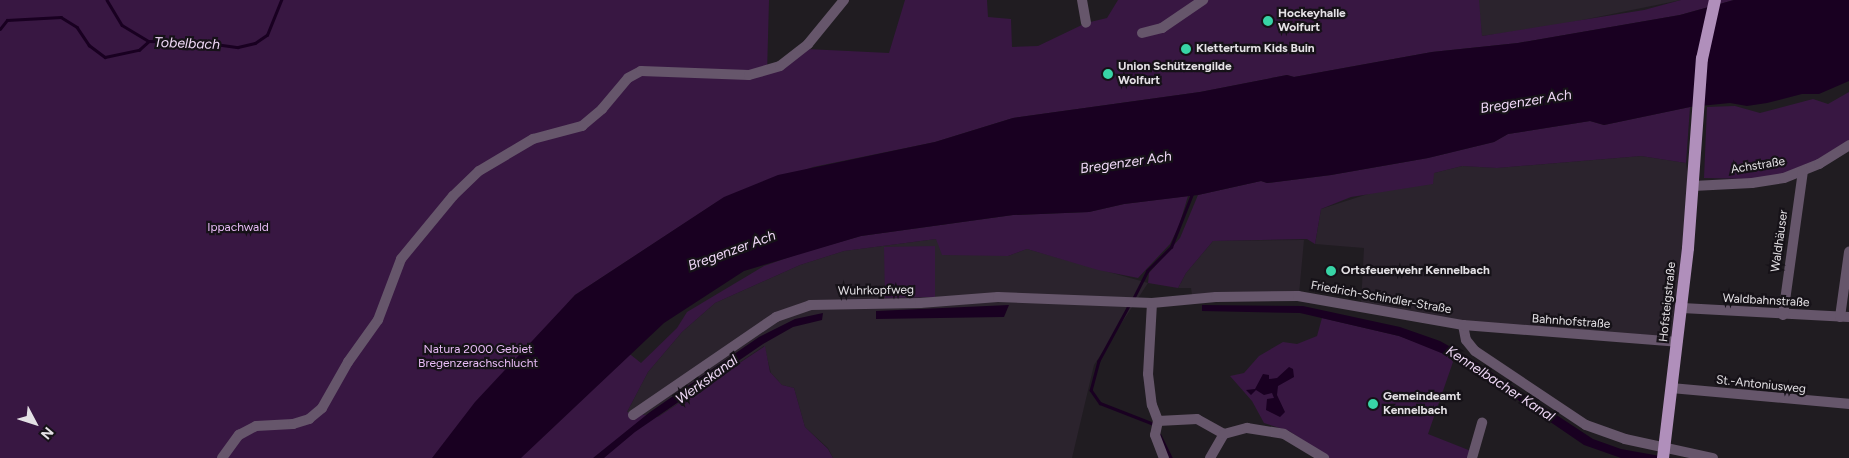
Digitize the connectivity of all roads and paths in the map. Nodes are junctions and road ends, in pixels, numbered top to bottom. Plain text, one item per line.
1 (844, 0) edge
2 (1082, 0) edge
3 (1203, 0) edge
4 (1715, 0) edge
5 (1086, 23) dead end
6 (1142, 33) dead end
7 (1849, 145) edge
8 (1803, 171) junction
9 (1693, 186) junction
10 (1849, 252) edge
11 (1152, 303) junction
12 (1682, 308) junction
13 (1783, 315) junction
14 (1844, 317) edge
15 (1463, 326) junction
16 (1677, 342) junction
17 (1671, 388) junction
18 (1849, 404) edge
19 (632, 415) dead end
20 (1482, 422) dead end
21 (1156, 425) junction
22 (1224, 434) junction
23 (1663, 452) edge
24 (222, 458) edge
25 (1164, 458) edge
26 (1210, 458) edge
27 (1324, 458) edge
28 (1472, 458) edge
29 (1713, 458) edge

1 - 24 street
2 - 5 street
3 - 6 street
4 - 9 main road, Hofsteigstraße
7 - 8 street, Achstraße
8 - 9 street, Achstraße
8 - 13 street, Waldhäuser
9 - 12 main road, Hofsteigstraße
10 - 14 street
11 - 15 street, Friedrich-Schindler-Straße
11 - 19 street, Wuhrkopfweg
11 - 21 street
12 - 13 street, Waldbahnstraße
12 - 16 main road, Hofsteigstraße
13 - 14 street, Waldbahnstraße
15 - 16 street, Bahnhofstraße
15 - 23 street, Friedrich-Schindler-Straße
16 - 17 main road, Hofsteigstraße
17 - 18 street, St.-Antoniusweg
17 - 23 main road, Hofsteigstraße
20 - 28 street
21 - 22 street
21 - 25 street
22 - 26 street
22 - 27 street
23 - 29 street, Friedrich-Schindler-Straße

